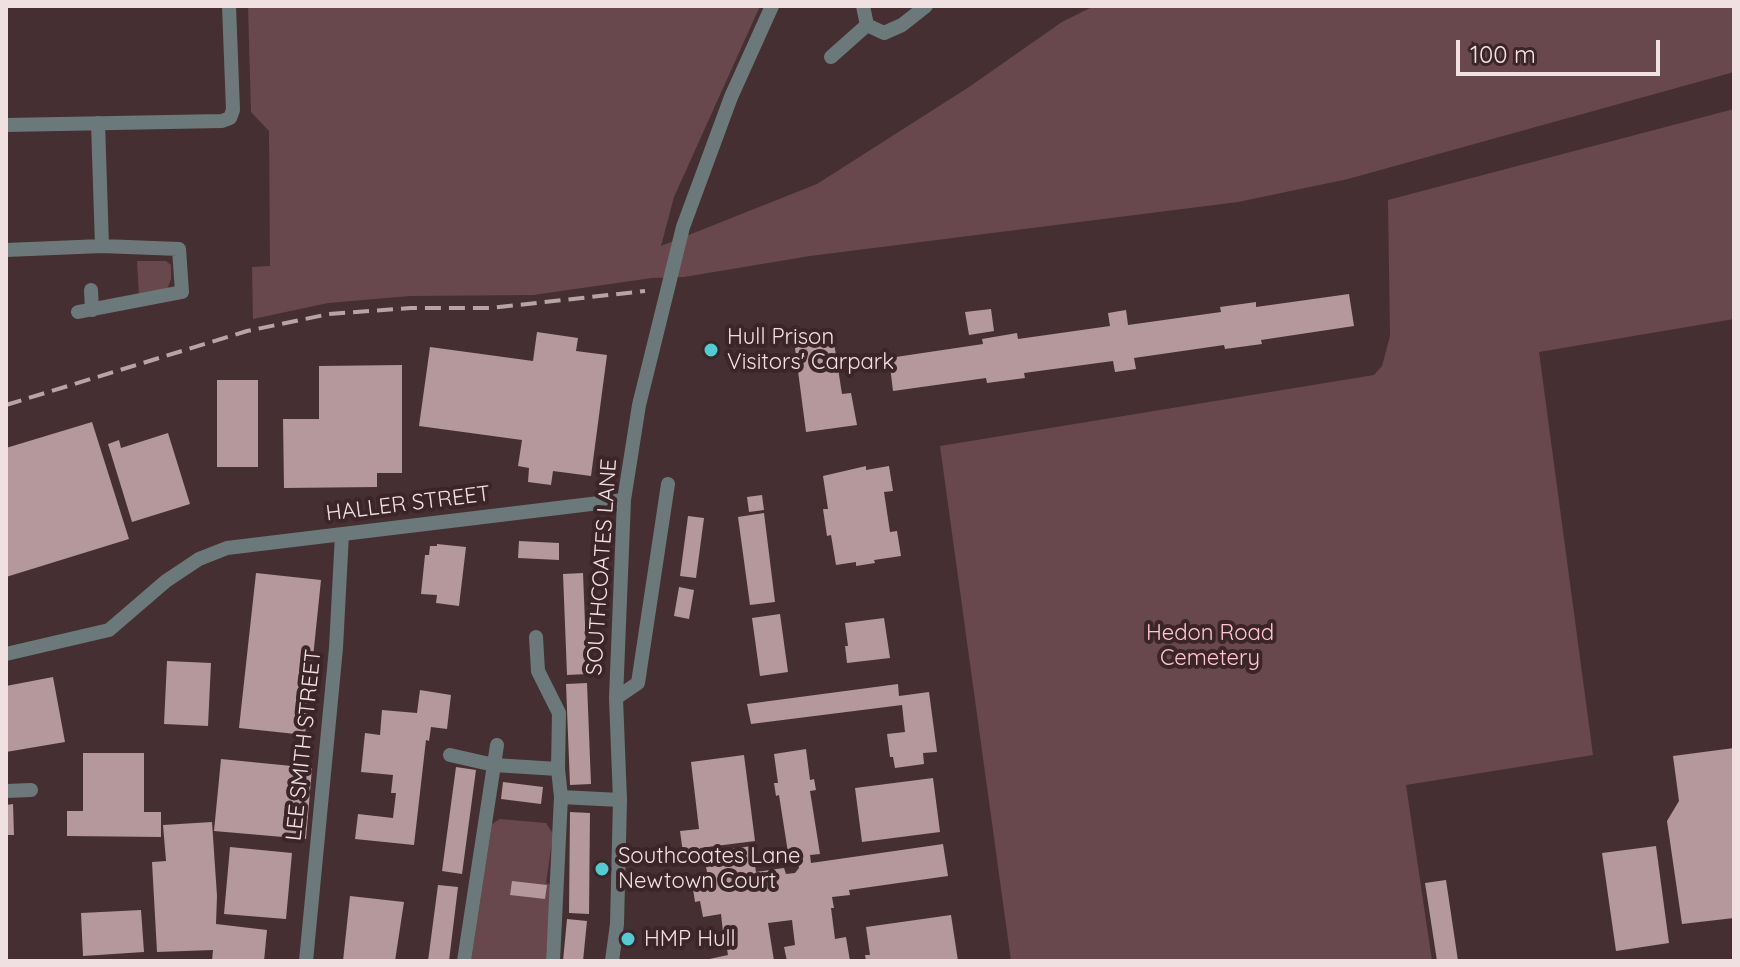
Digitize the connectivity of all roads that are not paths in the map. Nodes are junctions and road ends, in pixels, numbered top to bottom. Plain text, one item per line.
1 (229, 6) edge
2 (772, 6) edge
3 (863, 6) edge
4 (926, 6) edge
5 (867, 25) junction
6 (831, 57) dead end
7 (98, 123) junction
8 (6, 125) edge
9 (102, 246) junction
10 (6, 250) edge
11 (91, 290) dead end
12 (668, 484) dead end
13 (624, 500) junction
14 (342, 534) junction
15 (536, 637) dead end
16 (6, 654) edge
17 (616, 698) junction
18 (497, 745) dead end
19 (450, 755) dead end
20 (494, 765) junction
21 (558, 769) junction
22 (31, 790) dead end
23 (6, 791) edge
24 (561, 797) junction
25 (620, 800) junction
26 (306, 961) edge
27 (464, 961) edge
28 (553, 961) edge
29 (612, 961) edge

1 - 7 street
2 - 13 street, SOUTHCOATES LANE
3 - 5 street
4 - 5 street
5 - 6 street
7 - 8 street
7 - 9 street
9 - 10 street
9 - 11 street
12 - 17 street
13 - 14 street, HALLER STREET
13 - 17 street, SOUTHCOATES LANE
14 - 16 street, HALLER STREET
14 - 26 street, LEE SMITH STREET
15 - 21 street
17 - 25 street, SOUTHCOATES LANE
18 - 20 street
19 - 20 street
20 - 21 street
20 - 27 street
21 - 24 street
22 - 23 street
24 - 25 street
24 - 28 street
25 - 29 street, SOUTHCOATES LANE

